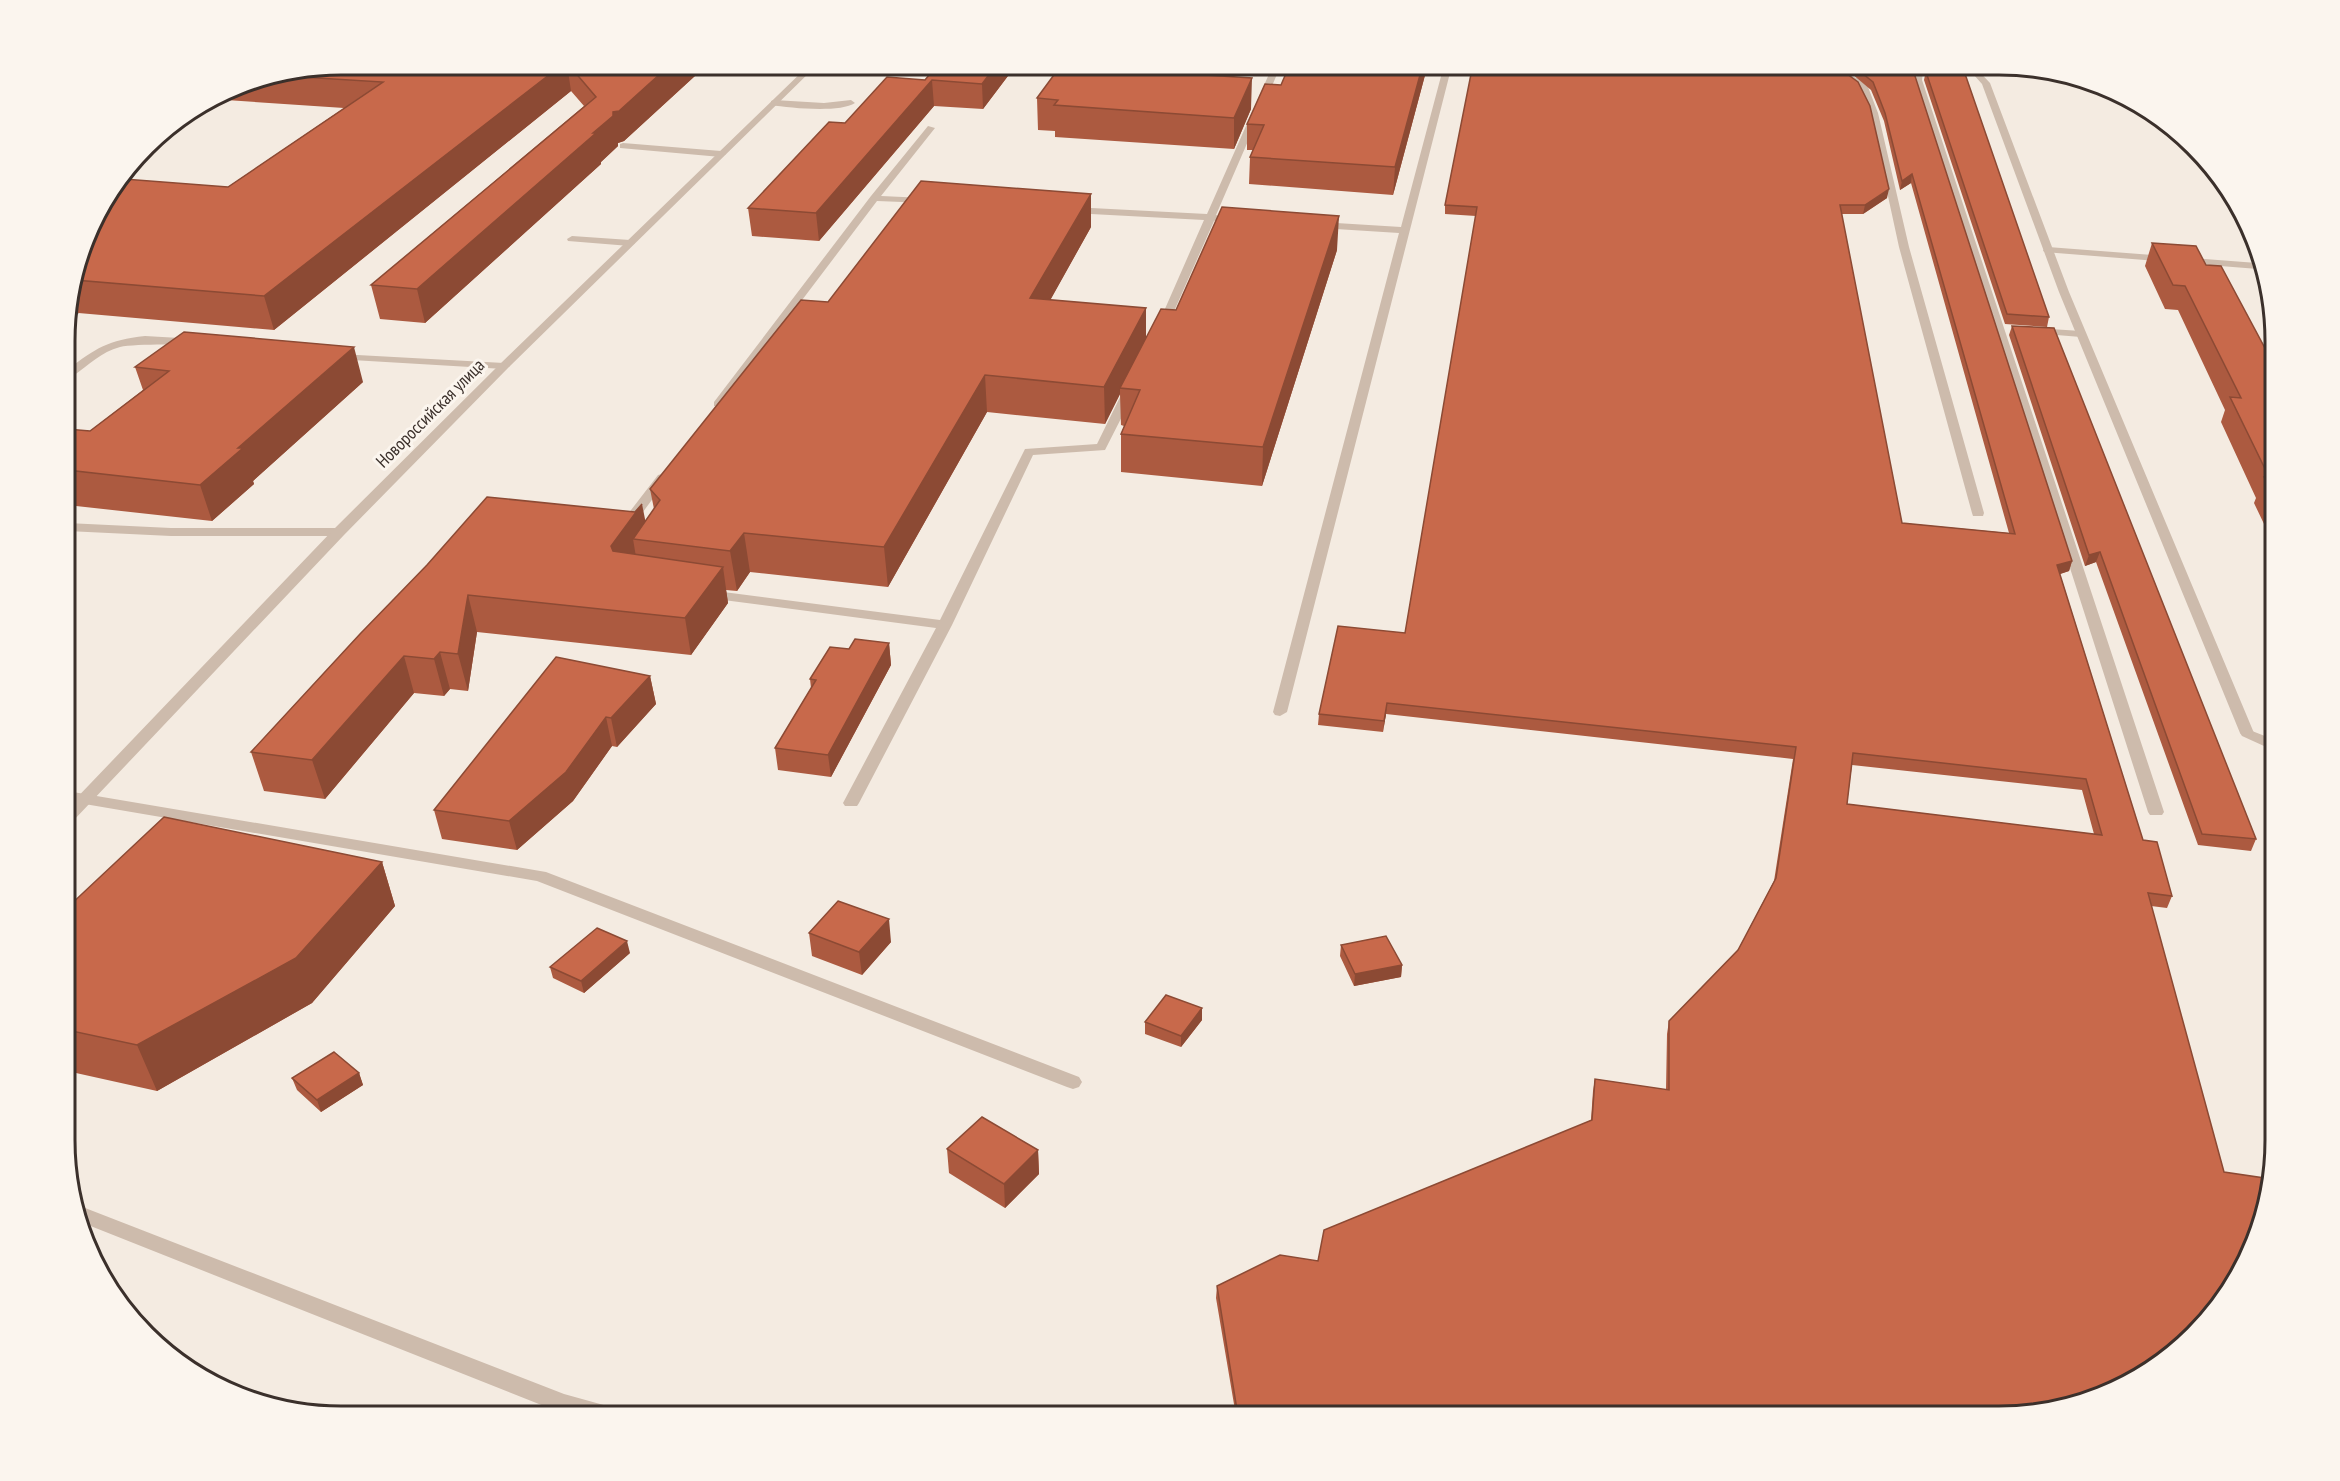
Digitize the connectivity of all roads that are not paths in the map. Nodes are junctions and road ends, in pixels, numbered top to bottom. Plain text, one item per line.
1 (802, 75) edge
2 (1272, 75) edge
3 (1445, 75) edge
4 (1840, 75) edge
5 (1919, 75) edge
6 (1979, 75) edge
7 (774, 103) junction
8 (851, 103) dead end
9 (931, 128) dead end
10 (623, 146) dead end
11 (721, 154) junction
12 (874, 198) junction
13 (934, 202) edge
14 (1065, 209) edge
15 (1209, 218) junction
16 (1232, 219) edge
17 (1314, 225) edge
18 (1406, 230) junction
19 (572, 239) dead end
20 (630, 243) junction
21 (2048, 250) junction
22 (2254, 266) edge
23 (2011, 330) junction
24 (2081, 334) junction
25 (1158, 336) edge
26 (200, 342) edge
27 (325, 355) edge
28 (504, 366) junction
29 (75, 370) edge
30 (1137, 376) edge
31 (711, 414) edge
32 (669, 470) edge
33 (1978, 513) dead end
34 (75, 527) edge
35 (651, 531) edge
36 (339, 532) junction
37 (695, 593) edge
38 (945, 625) junction
39 (1280, 712) dead end
40 (2265, 741) edge
41 (75, 797) edge
42 (85, 799) junction
43 (851, 803) dead end
44 (75, 806) edge
45 (75, 809) edge
46 (2156, 812) dead end
47 (1073, 1082) dead end
48 (86, 1216) edge
49 (573, 1406) edge

1 - 7 street, Новороссийская улица
2 - 15 street
3 - 18 street
4 - 33 street
5 - 23 street
6 - 21 street
7 - 8 street
7 - 11 street, Новороссийская улица
9 - 12 street
10 - 11 street
11 - 20 street, Новороссийская улица
12 - 13 street
12 - 31 street
14 - 15 street
15 - 16 street
15 - 25 street
17 - 18 street
18 - 39 street
19 - 20 street
20 - 28 street, Новороссийская улица
21 - 22 street
21 - 24 street
23 - 24 street
23 - 46 street
24 - 40 street
26 - 29 street
27 - 28 street
28 - 36 street, Новороссийская улица
30 - 38 street
32 - 35 street
34 - 36 street
36 - 42 street, Новороссийская улица
37 - 38 street
38 - 43 street
41 - 42 street
42 - 44 street, Новороссийская улица
42 - 45 street, Новороссийская улица
42 - 47 street
48 - 49 street

